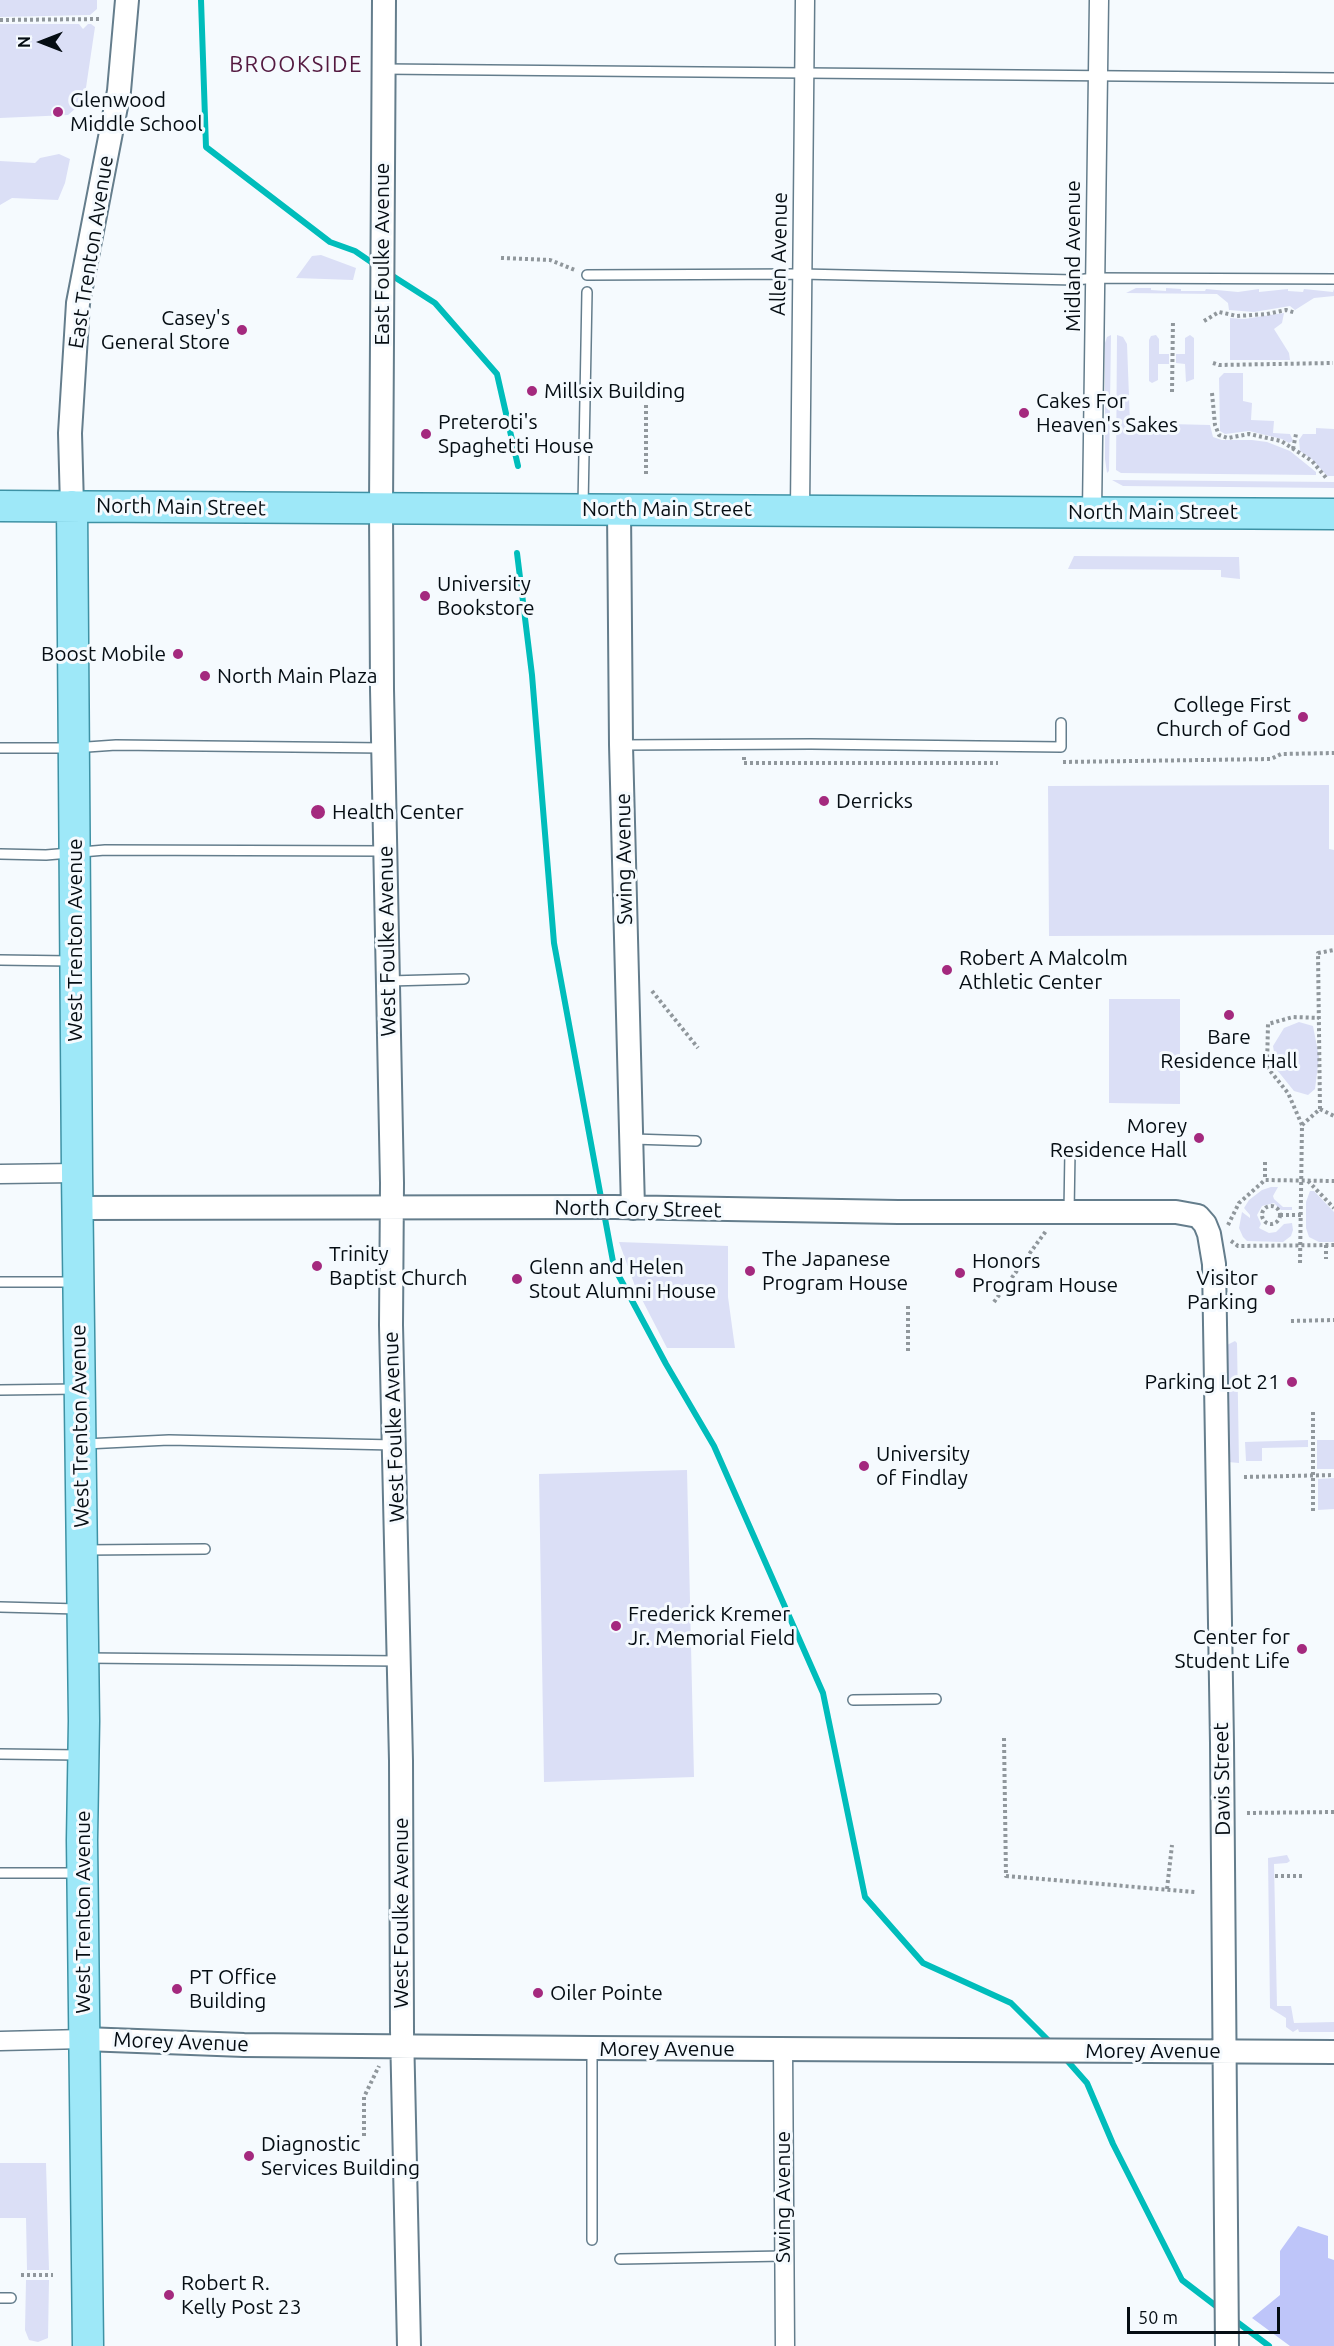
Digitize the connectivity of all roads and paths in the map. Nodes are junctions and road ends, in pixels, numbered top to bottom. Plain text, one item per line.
1 (127, 0) edge
2 (384, 0) edge
3 (805, 0) edge
4 (1099, 0) edge
5 (0, 20) edge
6 (100, 20) dead end
7 (383, 69) junction
8 (804, 75) junction
9 (1097, 76) junction
10 (1334, 78) edge
11 (501, 258) dead end
12 (801, 274) junction
13 (587, 275) joint
14 (1096, 278) junction
15 (1334, 279) edge
16 (587, 292) dead end
17 (1296, 313) dead end
18 (1173, 320) dead end
19 (1204, 321) dead end
20 (1213, 363) dead end
21 (1333, 363) edge
22 (1172, 392) dead end
23 (1212, 393) dead end
24 (646, 405) dead end
25 (1296, 434) dead end
26 (1293, 449) junction
27 (646, 474) dead end
28 (1327, 479) dead end
29 (0, 506) edge
30 (72, 506) junction
31 (381, 509) junction
32 (583, 509) junction
33 (619, 509) junction
34 (800, 509) junction
35 (1092, 512) junction
36 (1334, 514) edge
37 (1061, 723) dead end
38 (621, 746) junction
39 (0, 748) edge
40 (74, 748) junction
41 (383, 748) junction
42 (385, 851) junction
43 (75, 853) junction
44 (0, 854) edge
45 (1334, 950) edge
46 (0, 960) edge
47 (76, 961) junction
48 (465, 979) dead end
49 (387, 981) junction
50 (652, 991) dead end
51 (1319, 1018) junction
52 (698, 1048) dead end
53 (1320, 1109) junction
54 (1334, 1116) edge
55 (1302, 1125) junction
56 (630, 1138) junction
57 (696, 1141) dead end
58 (1070, 1151) dead end
59 (1265, 1162) dead end
60 (77, 1173) junction
61 (0, 1174) edge
62 (1265, 1180) junction
63 (1301, 1181) junction
64 (1308, 1181) junction
65 (1334, 1181) edge
66 (391, 1207) junction
67 (77, 1208) junction
68 (624, 1208) junction
69 (1334, 1208) edge
70 (1063, 1212) junction
71 (1280, 1215) junction
72 (1301, 1215) junction
73 (1198, 1216) joint
74 (1216, 1237) junction
75 (1300, 1245) junction
76 (1326, 1245) junction
77 (1334, 1245) edge
78 (1326, 1259) dead end
79 (1300, 1263) dead end
80 (0, 1282) edge
81 (78, 1282) junction
82 (994, 1302) dead end
83 (908, 1306) dead end
84 (1334, 1320) edge
85 (1291, 1321) dead end
86 (908, 1353) dead end
87 (80, 1389) junction
88 (0, 1390) edge
89 (1313, 1412) dead end
90 (81, 1444) junction
91 (394, 1445) junction
92 (1334, 1474) edge
93 (1313, 1475) junction
94 (1244, 1477) dead end
95 (1313, 1514) dead end
96 (205, 1549) dead end
97 (82, 1550) junction
98 (0, 1607) edge
99 (83, 1609) junction
100 (83, 1658) junction
101 (400, 1661) junction
102 (936, 1699) dead end
103 (853, 1700) dead end
104 (1004, 1738) dead end
105 (0, 1754) edge
106 (84, 1755) junction
107 (1334, 1812) edge
108 (1247, 1814) dead end
109 (1172, 1845) dead end
110 (0, 1872) edge
111 (83, 1873) junction
112 (1275, 1876) dead end
113 (1304, 1876) dead end
114 (1167, 1890) junction
115 (1195, 1892) dead end
116 (84, 2039) junction
117 (0, 2041) edge
118 (402, 2046) junction
119 (592, 2049) junction
120 (783, 2049) junction
121 (1224, 2051) junction
122 (1334, 2052) edge
123 (380, 2065) dead end
124 (364, 2136) dead end
125 (592, 2240) dead end
126 (784, 2256) junction
127 (620, 2259) dead end
128 (21, 2275) dead end
129 (53, 2275) dead end
130 (0, 2298) edge
131 (11, 2298) dead end
132 (1227, 2343) edge
133 (88, 2346) edge
134 (409, 2346) edge
135 (785, 2346) edge

1 - 30 street, East Trenton Avenue
2 - 7 street, East Foulke Avenue
3 - 8 street, Allen Avenue
4 - 9 street, Midland Avenue
5 - 6 path
7 - 8 lane
7 - 31 street, East Foulke Avenue
8 - 9 lane
8 - 12 street, Allen Avenue
9 - 10 lane
9 - 14 street, Midland Avenue
11 - 13 path
12 - 13 lane
12 - 14 lane
12 - 34 street, Allen Avenue
14 - 15 lane
14 - 35 street, Midland Avenue
16 - 32 lane
17 - 19 path
18 - 22 path
20 - 21 path
23 - 26 path
24 - 27 path
25 - 26 path
26 - 28 path
29 - 30 main road, North Main Street
30 - 31 main road, North Main Street
30 - 40 main road, West Trenton Avenue
31 - 32 main road, North Main Street
31 - 41 street, West Foulke Avenue
32 - 33 main road, North Main Street
33 - 34 main road, North Main Street
33 - 38 street, Swing Avenue
34 - 35 main road, North Main Street
35 - 36 main road, North Main Street
37 - 38 lane
38 - 56 street, Swing Avenue
39 - 40 lane
40 - 41 lane
40 - 43 main road, West Trenton Avenue
41 - 42 street, West Foulke Avenue
42 - 43 lane
42 - 49 street, West Foulke Avenue
43 - 44 lane
43 - 47 main road, West Trenton Avenue
45 - 51 path
46 - 47 lane
47 - 60 main road, West Trenton Avenue
48 - 49 lane
49 - 66 street, West Foulke Avenue
50 - 52 path
51 - 53 path
51 - 55 path
53 - 54 path
53 - 55 path
55 - 63 path
56 - 57 lane
56 - 68 street, Swing Avenue
58 - 70 lane
59 - 62 path
60 - 61 street
60 - 67 main road, West Trenton Avenue
62 - 63 path
62 - 74 path
63 - 64 path
63 - 72 path
64 - 65 path
64 - 69 path
66 - 67 street, North Cory Street
66 - 68 street, North Cory Street
66 - 91 street, West Foulke Avenue
67 - 81 main road, West Trenton Avenue
68 - 70 street, North Cory Street
70 - 73 street, North Cory Street
70 - 82 path
71 - 71 path
71 - 72 path
72 - 75 path
73 - 74 street, Davis Street
74 - 75 path
74 - 121 street, Davis Street
75 - 76 path
75 - 79 path
76 - 77 path
76 - 78 path
80 - 81 lane
81 - 87 main road, West Trenton Avenue
83 - 86 path
84 - 85 path
87 - 88 lane
87 - 90 main road, West Trenton Avenue
89 - 93 path
90 - 91 lane
90 - 97 main road, West Trenton Avenue
91 - 101 street, West Foulke Avenue
92 - 93 path
93 - 94 path
93 - 95 path
96 - 97 lane
97 - 99 main road, West Trenton Avenue
98 - 99 lane
99 - 100 main road, West Trenton Avenue
100 - 101 lane
100 - 106 main road, West Trenton Avenue
101 - 118 street, West Foulke Avenue
102 - 103 lane
104 - 114 path
105 - 106 lane
106 - 111 main road, West Trenton Avenue
107 - 108 path
109 - 114 path
110 - 111 lane
111 - 116 main road, West Trenton Avenue
112 - 113 path
114 - 115 path
116 - 117 street, Morey Avenue
116 - 118 street, Morey Avenue
116 - 133 main road, West Trenton Avenue
118 - 119 street, Morey Avenue
118 - 134 street, West Foulke Avenue
119 - 120 street, Morey Avenue
119 - 125 lane
120 - 121 street, Morey Avenue
120 - 126 street, Swing Avenue
121 - 122 street, Morey Avenue
121 - 132 street, Davis Street
123 - 124 path
126 - 127 lane
126 - 135 street, Swing Avenue
128 - 129 path
130 - 131 lane

